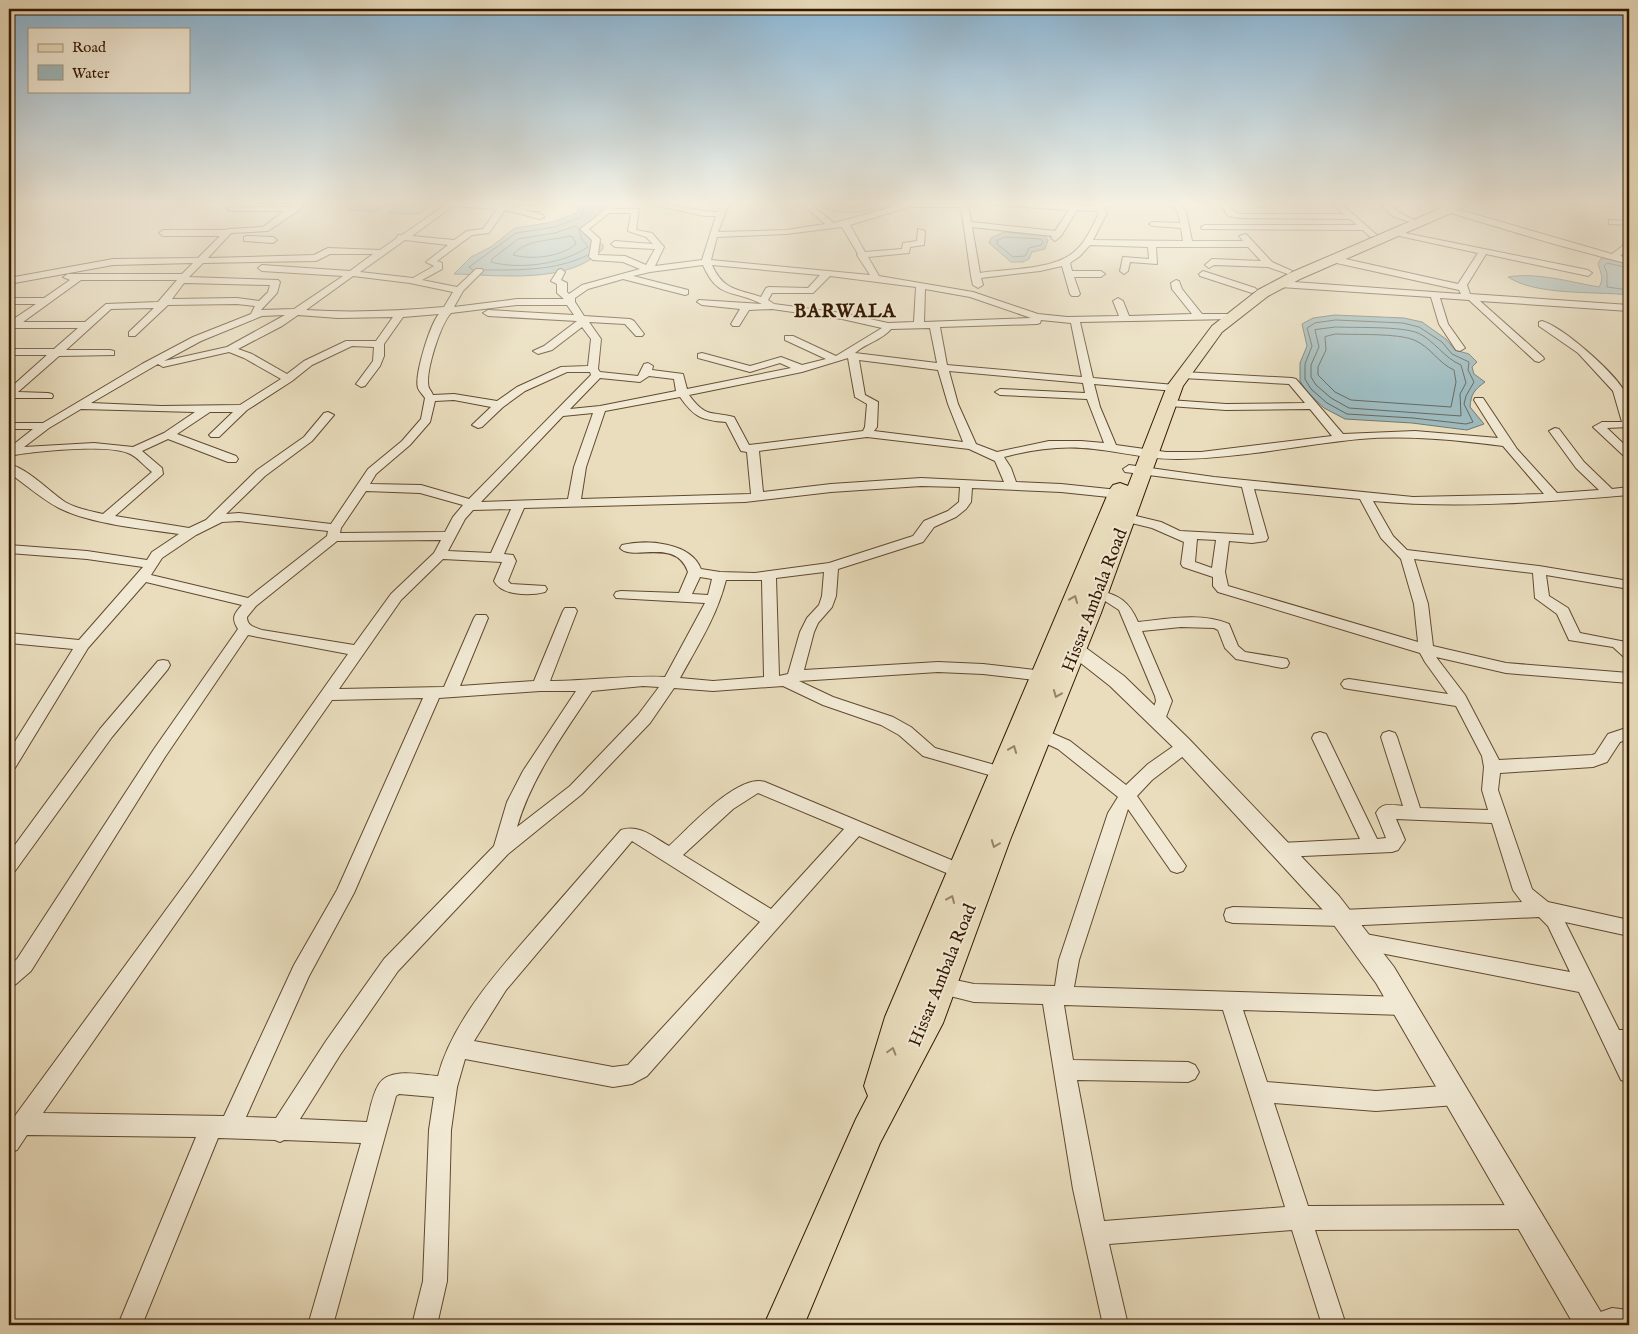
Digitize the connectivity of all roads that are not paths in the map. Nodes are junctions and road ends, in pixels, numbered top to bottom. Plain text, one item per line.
1 (96, 265) edge
2 (195, 265) edge
3 (264, 265) edge
4 (363, 265) edge
5 (439, 265) edge
6 (638, 265) edge
7 (651, 265) edge
8 (680, 265) edge
9 (707, 265) edge
10 (739, 265) edge
11 (868, 265) edge
12 (974, 265) edge
13 (1044, 265) edge
14 (1066, 265) edge
15 (1125, 265) edge
16 (1232, 265) edge
17 (1271, 265) edge
18 (1298, 265) edge
19 (1308, 265) edge
20 (1360, 265) edge
21 (1475, 265) edge
22 (1549, 265) edge
23 (262, 268) junction
24 (649, 269) junction
25 (479, 271) dead end
26 (354, 272) junction
27 (561, 272) dead end
28 (1124, 272) dead end
29 (1279, 273) junction
30 (1588, 273) dead end
31 (827, 274) junction
32 (1070, 274) junction
33 (1101, 274) dead end
34 (1203, 274) dead end
35 (976, 276) junction
36 (35, 277) junction
37 (625, 277) junction
38 (78, 278) junction
39 (183, 278) junction
40 (876, 278) junction
41 (251, 280) junction
42 (416, 280) junction
43 (9, 281) edge
44 (1176, 283) dead end
45 (921, 286) junction
46 (1462, 288) junction
47 (459, 290) junction
48 (1252, 290) junction
49 (685, 292) dead end
50 (1075, 294) dead end
51 (973, 295) junction
52 (1435, 296) junction
53 (1470, 298) junction
54 (570, 300) junction
55 (9, 301) edge
56 (45, 301) junction
57 (763, 301) junction
58 (1118, 301) dead end
59 (702, 302) dead end
60 (162, 303) junction
61 (262, 304) junction
62 (746, 307) junction
63 (774, 307) junction
64 (1618, 308) junction
65 (1629, 308) edge
66 (467, 309) junction
67 (447, 311) junction
68 (296, 312) junction
69 (400, 314) junction
70 (256, 315) junction
71 (1218, 315) junction
72 (1125, 318) junction
73 (584, 319) junction
74 (1072, 320) junction
75 (1629, 320) edge
76 (736, 324) dead end
77 (934, 324) junction
78 (1542, 324) dead end
79 (11, 325) edge
80 (84, 325) junction
81 (919, 325) junction
82 (888, 326) junction
83 (132, 334) dead end
84 (639, 334) dead end
85 (789, 338) dead end
86 (379, 344) junction
87 (1460, 348) dead end
88 (230, 349) junction
89 (538, 351) dead end
90 (9, 352) edge
91 (56, 352) junction
92 (110, 354) dead end
93 (702, 356) dead end
94 (850, 356) junction
95 (1539, 359) dead end
96 (836, 360) junction
97 (944, 368) junction
98 (802, 369) junction
99 (140, 370) junction
100 (595, 372) junction
101 (288, 379) junction
102 (1089, 380) junction
103 (361, 384) dead end
104 (1172, 388) junction
105 (682, 392) junction
106 (1000, 392) dead end
107 (9, 394) edge
108 (48, 396) dead end
109 (1091, 396) junction
110 (430, 398) junction
111 (1479, 400) dead end
112 (499, 405) junction
113 (80, 406) junction
114 (1314, 406) junction
115 (243, 408) junction
116 (207, 409) junction
117 (600, 409) junction
118 (562, 413) junction
119 (328, 415) dead end
120 (478, 425) dead end
121 (9, 426) edge
122 (45, 426) junction
123 (1555, 431) dead end
124 (867, 434) junction
125 (168, 435) junction
126 (215, 435) dead end
127 (1341, 439) junction
128 (1507, 444) junction
129 (972, 446) junction
130 (752, 448) junction
131 (1112, 449) junction
132 (133, 450) junction
133 (9, 452) edge
134 (998, 455) junction
135 (1629, 455) edge
136 (232, 459) dead end
137 (1139, 461) junction
138 (9, 468) edge
139 (966, 484) junction
140 (1247, 484) junction
141 (1011, 486) junction
142 (363, 487) junction
143 (1629, 491) edge
144 (1610, 493) junction
145 (757, 496) junction
146 (1364, 496) junction
147 (1554, 497) junction
148 (574, 503) junction
149 (470, 505) junction
150 (519, 505) junction
151 (1122, 505) junction
152 (106, 518) junction
153 (212, 520) junction
154 (191, 532) junction
155 (335, 532) junction
156 (1178, 534) junction
157 (449, 536) junction
158 (1223, 537) junction
159 (627, 548) dead end
160 (9, 549) edge
161 (440, 554) junction
162 (1405, 554) junction
163 (496, 556) junction
164 (150, 564) junction
165 (831, 567) junction
166 (1539, 570) junction
167 (695, 572) junction
168 (1218, 573) junction
169 (769, 575) junction
170 (720, 576) junction
171 (143, 577) junction
172 (1629, 584) edge
173 (540, 589) dead end
174 (1097, 594) junction
175 (621, 596) dead end
176 (684, 597) junction
177 (714, 600) junction
178 (251, 603) junction
179 (570, 612) dead end
180 (481, 618) dead end
181 (1133, 627) junction
182 (245, 628) junction
183 (9, 638) edge
184 (1068, 641) junction
185 (83, 645) junction
186 (1426, 649) junction
187 (359, 651) junction
188 (1629, 654) edge
189 (1282, 662) dead end
190 (163, 665) dead end
191 (1043, 676) junction
192 (1629, 678) edge
193 (784, 680) junction
194 (670, 683) junction
195 (1349, 684) dead end
196 (540, 686) junction
197 (587, 686) junction
198 (442, 692) junction
199 (328, 695) junction
200 (1461, 701) junction
201 (1158, 721) junction
202 (1629, 733) edge
203 (1040, 734) junction
204 (1389, 737) dead end
205 (1320, 738) dead end
206 (1184, 747) junction
207 (9, 764) edge
208 (1492, 767) junction
209 (1003, 773) junction
210 (1127, 795) junction
211 (1414, 814) junction
212 (1498, 817) junction
213 (856, 828) junction
214 (1372, 847) junction
215 (502, 849) junction
216 (1281, 850) junction
217 (671, 856) junction
218 (9, 866) edge
219 (1177, 866) dead end
220 (962, 872) junction
221 (1543, 909) junction
222 (1233, 915) dead end
223 (1342, 918) junction
224 (773, 920) junction
225 (1629, 928) edge
226 (1360, 941) junction
227 (9, 978) edge
228 (1584, 984) junction
229 (941, 986) junction
230 (1058, 996) junction
231 (1230, 1001) junction
232 (1403, 1006) junction
233 (1621, 1040) edge
234 (460, 1048) junction
235 (1064, 1070) junction
236 (1188, 1072) dead end
237 (1629, 1073) edge
238 (446, 1087) junction
239 (1259, 1092) junction
240 (1456, 1095) junction
241 (22, 1124) junction
242 (221, 1127) junction
243 (280, 1131) junction
244 (868, 1131) junction
245 (374, 1133) junction
246 (9, 1142) edge
247 (1527, 1216) junction
248 (1299, 1218) junction
249 (1095, 1233) junction
250 (1629, 1322) edge
251 (130, 1325) edge
252 (321, 1325) edge
253 (424, 1325) edge
254 (784, 1325) edge
255 (1116, 1325) edge
256 (1334, 1325) edge
257 (1591, 1325) edge
258 (1598, 1325) edge

1 - 36 street
2 - 39 street
3 - 23 street
4 - 26 street
5 - 42 street
6 - 24 street
7 - 24 street
8 - 24 street
9 - 57 street
10 - 31 street
11 - 40 street
12 - 35 street
13 - 35 street
14 - 32 street
15 - 28 street
16 - 29 street
17 - 29 street
18 - 29 main road, Hissar Ambala Road
19 - 29 main road, Hissar Ambala Road
20 - 46 street
21 - 46 street
22 - 30 street
23 - 26 street
23 - 41 street
24 - 37 street
25 - 47 street
26 - 42 street
26 - 68 street
27 - 54 street
29 - 48 main road, Hissar Ambala Road
29 - 52 street
29 - 71 main road, Hissar Ambala Road
31 - 40 street
31 - 57 street
32 - 33 street
32 - 50 street
34 - 48 street
35 - 51 street
36 - 38 street
36 - 43 street
37 - 49 street
37 - 54 street
38 - 39 street
38 - 56 street
39 - 41 street
39 - 60 street
40 - 45 street
41 - 61 street
42 - 47 street
44 - 71 street
45 - 51 street
45 - 81 street
46 - 53 street
47 - 67 street
48 - 71 main road, Hissar Ambala Road
51 - 74 street
52 - 53 street
52 - 87 street
53 - 64 street
53 - 95 street
54 - 66 street
54 - 73 street
55 - 56 street
56 - 79 street
57 - 63 street
58 - 72 street
59 - 62 street
60 - 61 street
60 - 80 street
60 - 83 street
61 - 70 street
62 - 63 street
62 - 76 street
63 - 82 street
64 - 65 street
64 - 75 street
66 - 67 street
66 - 73 street
67 - 69 street
67 - 110 street
68 - 69 street
68 - 70 street
68 - 88 street
69 - 86 street
70 - 99 street
71 - 72 street
71 - 104 main road, Hissar Ambala Road
72 - 74 street
73 - 84 street
73 - 89 street
73 - 100 street
74 - 77 street
74 - 102 street
77 - 81 street
77 - 97 street
78 - 135 street
79 - 80 street
80 - 91 street
81 - 82 street
82 - 94 street
85 - 96 street
86 - 101 street
86 - 103 street
88 - 99 street
88 - 101 street
90 - 91 street
91 - 92 street
91 - 107 street
93 - 98 street
94 - 96 street
94 - 97 street
94 - 124 street
96 - 98 street
97 - 102 street
97 - 129 street
98 - 105 street
99 - 113 street
100 - 105 street
100 - 112 street
100 - 118 street
101 - 115 street
102 - 104 street
102 - 109 street
104 - 114 street
104 - 114 street
104 - 137 main road, Hissar Ambala Road
105 - 117 street
105 - 130 street
106 - 109 street
107 - 108 street
109 - 131 street
110 - 112 street
110 - 142 street
111 - 128 street
112 - 120 street
113 - 116 street
113 - 122 street
114 - 127 street
115 - 116 street
115 - 126 street
116 - 125 street
117 - 118 street
117 - 148 street
118 - 149 street
119 - 153 street
121 - 122 street
122 - 133 street
123 - 144 street
124 - 129 street
124 - 130 street
125 - 132 street
125 - 136 street
127 - 128 street
127 - 137 street
128 - 147 street
129 - 134 street
130 - 145 street
131 - 134 street
131 - 137 street
132 - 133 street
132 - 152 street
134 - 141 street
137 - 140 street
137 - 151 main road, Hissar Ambala Road
138 - 152 street
139 - 141 street
139 - 145 street
139 - 165 street
140 - 146 street
140 - 158 street
141 - 151 street
142 - 149 street
142 - 155 street
143 - 144 street
144 - 147 street
145 - 148 street
146 - 147 street
146 - 162 street
148 - 150 street
149 - 150 street
149 - 157 street
150 - 163 street
151 - 156 street
151 - 174 main road, Hissar Ambala Road
184 -> 151 main road, Hissar Ambala Road
152 - 154 street
153 - 154 street
153 - 155 street
154 - 164 street
155 - 157 street
155 - 178 street
156 - 158 street
156 - 168 street
157 - 161 street
158 - 168 street
159 - 167 street
160 - 164 street
161 - 163 street
161 - 187 street
162 - 166 street
162 - 186 street
163 - 173 street
164 - 171 street
165 - 169 street
165 - 193 street
166 - 172 street
166 - 188 street
167 - 170 street
167 - 176 street
168 - 186 street
169 - 170 street
169 - 193 street
170 - 177 street
171 - 178 street
171 - 185 street
174 - 181 street
174 - 184 main road, Hissar Ambala Road
175 - 176 street
176 - 177 street
177 - 194 street
178 - 182 street
179 - 196 street
180 - 198 street
181 - 189 street
181 - 201 street
182 - 187 street
182 - 227 street
183 - 185 street
184 - 191 main road, Hissar Ambala Road
184 - 201 street
184 -> 203 main road, Hissar Ambala Road
185 - 207 street
186 - 192 street
186 - 200 street
187 - 199 street
190 - 218 street
191 - 193 street
209 -> 191 main road, Hissar Ambala Road
193 - 194 street
193 - 209 street
194 - 197 street
194 - 215 street
195 - 200 street
196 - 197 street
196 - 198 street
197 - 215 street
198 - 199 street
198 - 242 street
199 - 241 street
200 - 208 street
201 - 206 street
202 - 208 street
203 - 210 street
203 -> 229 main road, Hissar Ambala Road
204 - 211 street
205 - 214 street
206 - 210 street
206 - 216 street
208 - 212 street
209 - 220 main road, Hissar Ambala Road
210 - 219 street
210 - 230 street
211 - 212 street
211 - 214 street
212 - 221 street
213 - 217 street
213 - 220 street
213 - 224 street
214 - 216 street
215 - 243 street
216 - 223 street
217 - 224 street
217 - 234 street
244 -> 220 main road, Hissar Ambala Road
221 - 223 street
221 - 225 street
221 - 228 street
222 - 223 street
223 - 226 street
224 - 234 street
226 - 228 street
226 - 232 street
228 - 233 street
229 - 230 street
229 - 244 main road, Hissar Ambala Road
230 - 231 street
230 - 235 street
231 - 232 street
231 - 239 street
232 - 240 street
233 - 237 street
234 - 238 street
235 - 236 street
235 - 249 street
238 - 245 street
238 - 253 street
239 - 240 street
239 - 248 street
240 - 247 street
241 - 242 street
241 - 246 street
242 - 243 street
242 - 251 street
243 - 245 street
244 - 254 main road, Hissar Ambala Road
245 - 252 street
247 - 248 street
247 - 257 street
248 - 249 street
248 - 256 street
249 - 255 street
250 - 258 street

